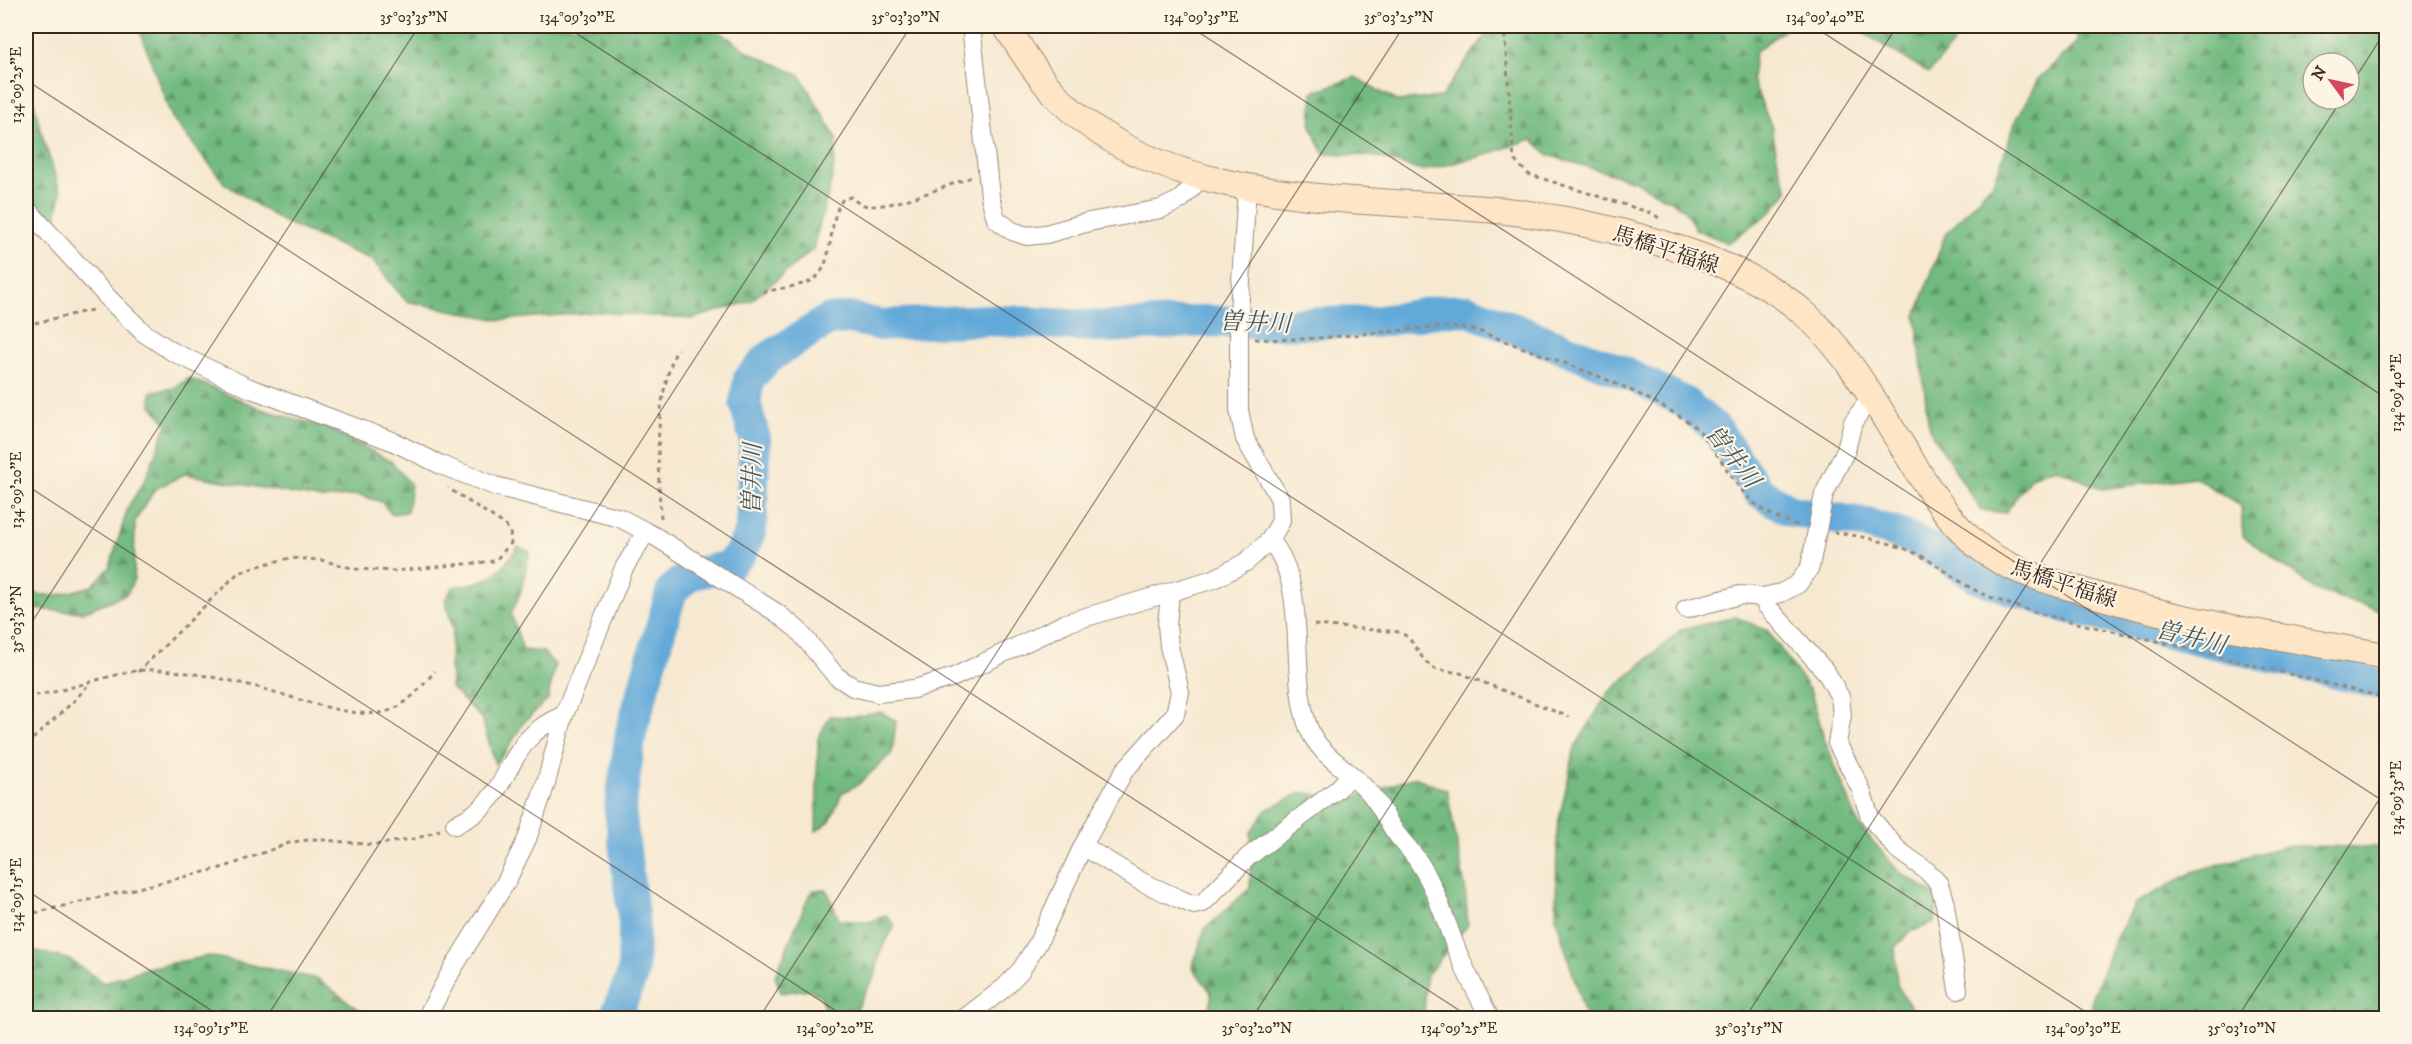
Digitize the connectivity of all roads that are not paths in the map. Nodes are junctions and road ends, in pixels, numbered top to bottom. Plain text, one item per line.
1 (971, 26) edge
2 (1006, 26) edge
3 (1202, 177) junction
4 (1247, 187) junction
5 (26, 208) edge
6 (1871, 397) junction
7 (651, 535) junction
8 (1270, 540) junction
9 (1170, 593) junction
10 (1762, 597) junction
11 (1686, 609) dead end
12 (2386, 656) edge
13 (564, 715) junction
14 (1349, 776) junction
15 (455, 825) road end
16 (1083, 846) junction
17 (1958, 990) dead end
18 (426, 1018) edge
19 (965, 1018) edge
20 (1490, 1018) edge

1 - 3 street
2 - 3 main road, 馬橋平福線
3 - 4 main road, 馬橋平福線
4 - 6 main road, 馬橋平福線
4 - 8 street
5 - 7 street
6 - 10 street
6 - 12 main road, 馬橋平福線
7 - 9 street
7 - 13 street
8 - 9 street
8 - 14 street
9 - 16 street
10 - 11 street
10 - 17 street
13 - 15 street
13 - 18 street
14 - 16 street
14 - 20 street
16 - 19 street

